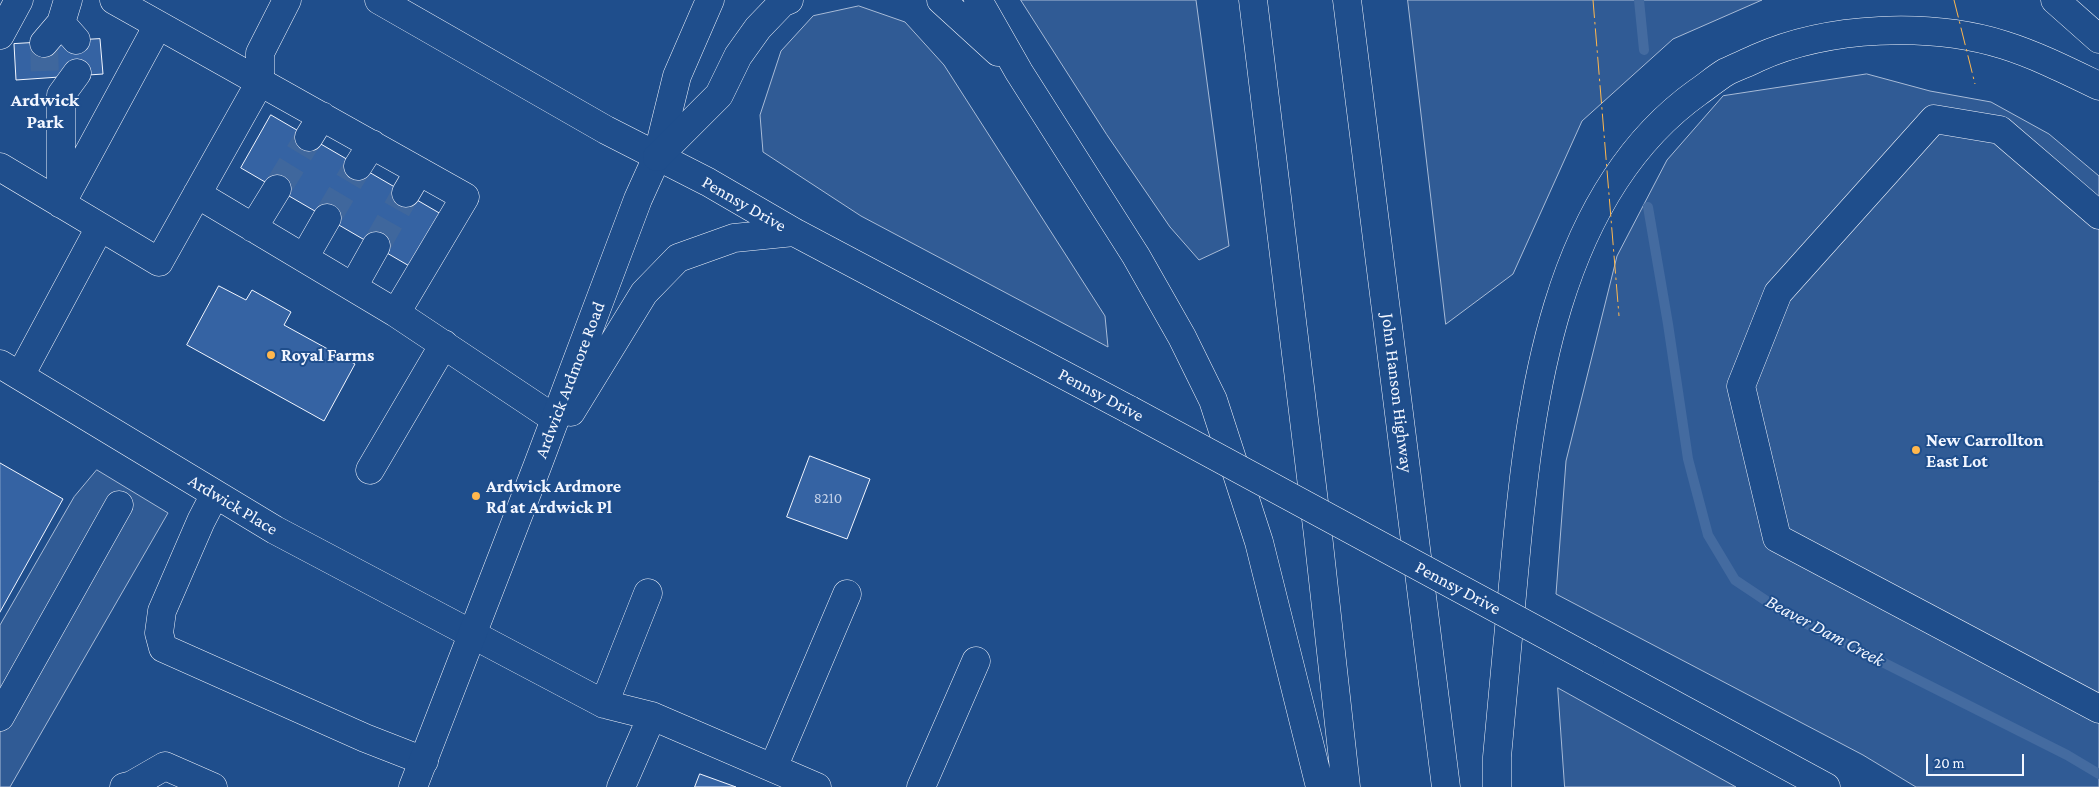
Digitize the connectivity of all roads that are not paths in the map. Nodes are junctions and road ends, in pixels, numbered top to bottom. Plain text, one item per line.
1 (19, 0) edge
2 (114, 0) edge
3 (287, 0) edge
4 (378, 0) edge
5 (710, 0) edge
6 (789, 0) edge
7 (942, 0) edge
8 (978, 0) edge
9 (1253, 0) edge
10 (1347, 0) edge
11 (2055, 0) edge
12 (158, 25) junction
13 (0, 35) edge
14 (2099, 39) edge
15 (1019, 72) junction
16 (77, 73) dead end
17 (260, 82) junction
18 (2099, 86) edge
19 (657, 157) junction
20 (0, 167) edge
21 (277, 189) tunnel mouth
22 (197, 194) junction
23 (61, 204) junction
24 (2099, 215) edge
25 (327, 218) tunnel mouth
26 (100, 227) junction
27 (253, 228) junction
28 (794, 232) junction
29 (376, 246) tunnel mouth
30 (304, 258) junction
31 (353, 287) junction
32 (396, 313) junction
33 (444, 344) junction
34 (10, 370) edge
35 (555, 419) junction
36 (537, 467) junction
37 (370, 470) dead end
38 (215, 494) junction
39 (119, 506) dead end
40 (648, 592) dead end
41 (847, 594) dead end
42 (472, 635) junction
43 (976, 662) dead end
44 (604, 704) junction
45 (2099, 709) edge
46 (652, 716) junction
47 (0, 717) edge
48 (424, 761) junction
49 (773, 768) junction
50 (124, 787) edge
51 (213, 787) edge
52 (413, 787) edge
53 (621, 787) edge
54 (817, 787) edge
55 (921, 787) edge
56 (1320, 787) edge
57 (1346, 787) edge
58 (1446, 787) edge
59 (1498, 787) edge
60 (1826, 787) edge

1 - 13 main road
2 - 12 main road
3 - 17 main road
4 - 19 main road, Pennsy Drive
5 - 19 main road, Ardwick Ardmore Road
6 - 19 main road
7 - 15 main road
8 - 15 main road
9 - 57 main road
10 - 58 main road, John Hanson Highway
11 - 14 main road
12 - 17 main road
12 - 23 main road
15 - 56 main road
16 - 23 main road
17 - 22 main road
17 - 32 main road
18 - 59 main road
19 - 28 main road, Pennsy Drive
19 - 35 main road, Ardwick Ardmore Road
20 - 23 main road
21 - 27 main road
22 - 26 main road
22 - 27 main road
23 - 26 main road
24 - 45 main road
25 - 30 main road
26 - 34 main road
27 - 30 main road
28 - 36 main road
28 - 60 main road, Pennsy Drive, bridge
29 - 31 main road
30 - 31 main road
31 - 32 main road
32 - 33 main road
33 - 35 main road
33 - 37 main road
34 - 38 main road, Ardwick Place
35 - 36 main road, Ardwick Ardmore Road
36 - 42 main road, Ardwick Ardmore Road
38 - 42 main road, Ardwick Place
38 - 48 main road
39 - 47 main road
40 - 44 main road
41 - 49 main road
42 - 44 main road, Ardwick Place
42 - 48 main road, Ardwick Ardmore Road
43 - 55 main road
44 - 46 main road, Ardwick Place
46 - 49 main road, Ardwick Place
46 - 53 main road
48 - 52 main road, Ardwick Ardmore Road
49 - 54 main road, Ardwick Place
50 - 51 main road

